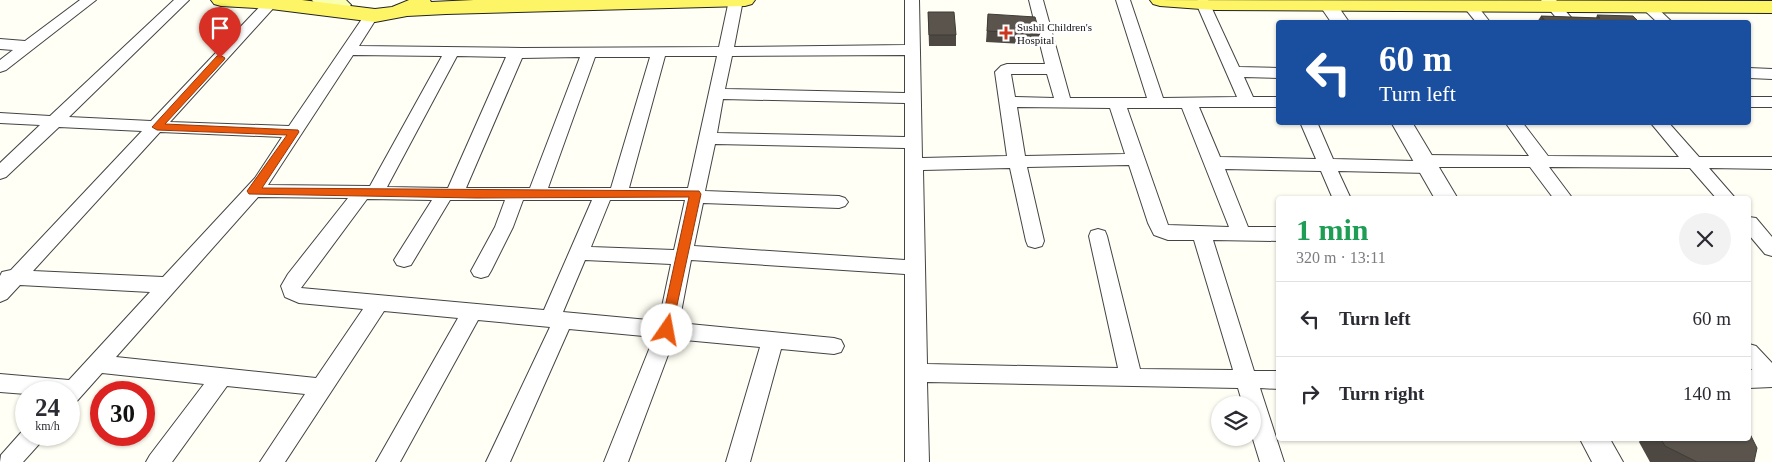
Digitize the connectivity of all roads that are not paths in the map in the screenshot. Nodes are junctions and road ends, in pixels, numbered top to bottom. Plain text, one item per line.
1 (89, 0) edge
2 (182, 0) edge
3 (221, 0) edge
4 (423, 0) edge
5 (736, 0) edge
6 (745, 0) edge
7 (912, 0) edge
8 (1036, 0) edge
9 (1123, 0) edge
10 (1160, 0) edge
11 (1733, 0) edge
12 (271, 3) junction
13 (1551, 3) edge
14 (337, 4) edge
15 (1203, 4) junction
16 (1648, 6) junction
17 (1771, 6) edge
18 (403, 10) junction
19 (1334, 14) edge
20 (1477, 14) edge
21 (371, 16) junction
22 (1566, 20) edge
23 (1663, 20) edge
24 (0, 44) edge
25 (28, 46) junction
26 (348, 50) junction
27 (913, 50) junction
28 (725, 51) junction
29 (452, 52) junction
30 (660, 52) junction
31 (516, 53) junction
32 (589, 53) junction
33 (0, 67) edge
34 (1054, 69) junction
35 (1233, 72) junction
36 (1276, 73) edge
37 (1751, 73) edge
38 (1770, 76) edge
39 (716, 94) junction
40 (914, 98) junction
41 (1008, 102) junction
42 (1156, 102) junction
43 (1188, 102) junction
44 (1247, 102) junction
45 (1276, 102) edge
46 (1751, 102) edge
47 (1772, 102) edge
48 (1063, 103) junction
49 (1117, 103) junction
50 (0, 118) edge
51 (55, 121) junction
52 (1309, 125) edge
53 (1403, 125) edge
54 (1515, 125) edge
55 (1661, 125) edge
56 (157, 127) junction
57 (294, 132) junction
58 (707, 138) junction
59 (914, 143) junction
60 (1137, 160) junction
61 (1017, 162) junction
62 (1539, 162) junction
63 (1214, 163) junction
64 (1695, 163) junction
65 (1772, 163) edge
66 (914, 164) junction
67 (1426, 164) junction
68 (1328, 165) junction
69 (0, 173) edge
70 (252, 191) junction
71 (368, 193) junction
72 (449, 194) junction
73 (516, 194) junction
74 (537, 194) junction
75 (611, 194) junction
76 (695, 195) junction
77 (1341, 196) edge
78 (1445, 196) edge
79 (1562, 196) edge
80 (1724, 196) edge
81 (839, 202) dead end
82 (1202, 233) junction
83 (1241, 234) junction
84 (1276, 234) edge
85 (1098, 236) dead end
86 (1035, 242) dead end
87 (579, 253) junction
88 (682, 255) junction
89 (404, 260) dead end
90 (916, 268) junction
91 (481, 271) dead end
92 (8, 277) edge
93 (166, 285) junction
94 (0, 294) edge
95 (378, 303) junction
96 (472, 312) junction
97 (557, 320) junction
98 (667, 330) junction
99 (773, 340) junction
100 (834, 346) dead end
101 (1751, 354) edge
102 (96, 364) junction
103 (917, 373) junction
104 (222, 377) junction
105 (1131, 377) junction
106 (1772, 378) edge
107 (1246, 379) junction
108 (1751, 379) edge
109 (1276, 380) edge
110 (0, 383) edge
111 (80, 383) edge
112 (15, 385) edge
113 (322, 387) junction
114 (1595, 441) edge
115 (23, 446) edge
116 (9, 462) edge
117 (158, 462) edge
118 (272, 462) edge
119 (388, 462) edge
120 (498, 462) edge
121 (616, 462) edge
122 (738, 462) edge
123 (917, 462) edge
124 (1272, 462) edge
125 (1608, 462) edge

1 - 25 street
2 - 51 street
3 - 12 main road
4 - 18 main road
5 - 6 main road
5 - 18 main road
5 - 28 street
7 - 27 street
8 - 34 street
9 - 42 street
10 - 15 main road
11 - 17 main road
12 - 14 main road
12 - 56 street
13 - 16 main road
13 - 20 main road
13 - 22 street
14 - 21 main road
15 - 19 main road
15 - 35 street
16 - 17 main road
16 - 23 street
18 - 21 main road
19 - 20 main road
21 - 26 street
24 - 25 street
25 - 33 street
26 - 29 street
26 - 57 street
27 - 28 street
27 - 40 street
28 - 30 street
28 - 39 street
29 - 31 street
29 - 71 street
30 - 32 street
30 - 75 street
31 - 32 street
31 - 72 street
32 - 74 street
34 - 41 street
34 - 48 street
35 - 36 street
35 - 44 street
37 - 38 street
39 - 40 street
39 - 58 street
40 - 59 street
41 - 48 street
41 - 61 street
42 - 43 street
42 - 49 street
43 - 44 street
43 - 63 street
44 - 45 street
46 - 47 street
48 - 49 street
49 - 60 street
50 - 51 street
51 - 56 street
51 - 69 street
52 - 68 street
53 - 67 street
54 - 62 street
55 - 64 street
56 - 57 street
56 - 92 street
57 - 70 street
58 - 59 street
58 - 76 street
59 - 66 street
60 - 61 street
60 - 82 street
61 - 66 street
61 - 86 street
62 - 64 street
62 - 67 street
62 - 79 street
63 - 68 street
63 - 83 street
64 - 65 street
64 - 80 street
66 - 90 street
67 - 68 street
67 - 78 street
68 - 77 street
70 - 71 street
70 - 93 street
71 - 72 street
71 - 95 street
72 - 73 street
72 - 89 street
73 - 74 street
73 - 91 street
74 - 75 street
75 - 76 street
75 - 87 street
76 - 81 street
76 - 88 street
82 - 83 street
82 - 107 street
83 - 84 street
85 - 105 street
87 - 88 street
87 - 97 street
88 - 90 street
88 - 98 street
90 - 103 street
92 - 93 street
92 - 94 street
93 - 102 street
95 - 96 street
95 - 113 street
96 - 97 street
96 - 119 street
97 - 98 street
97 - 120 street
98 - 99 street
98 - 121 street
99 - 100 street
99 - 122 street
101 - 106 street
102 - 104 street
102 - 111 street
103 - 105 street
103 - 123 street
104 - 113 street
104 - 117 street
105 - 107 street
106 - 108 street
107 - 109 street
107 - 124 street
110 - 112 street
113 - 118 street
114 - 125 street
115 - 116 street

